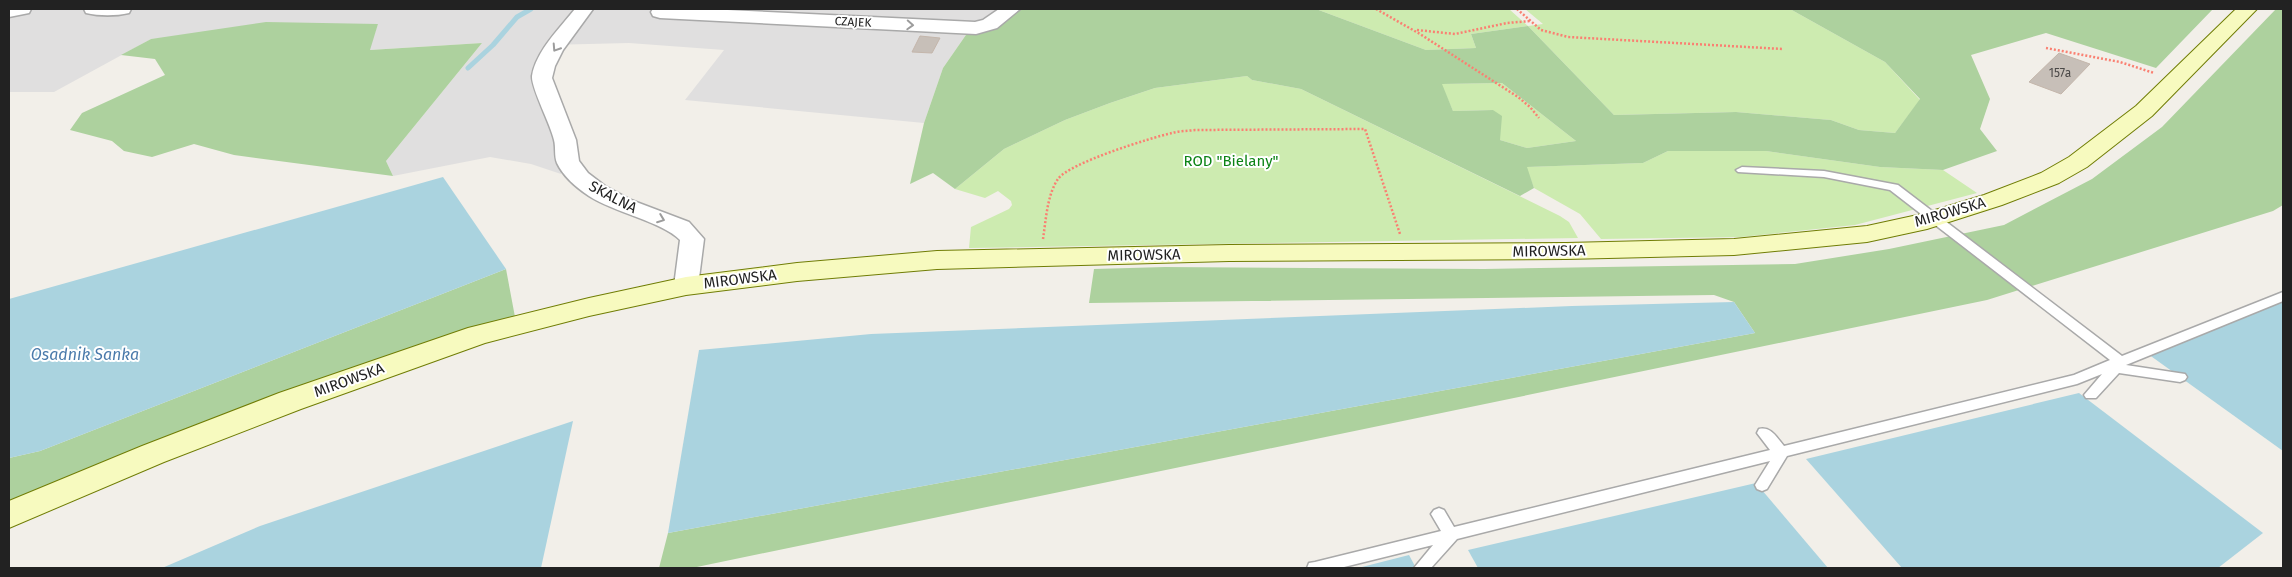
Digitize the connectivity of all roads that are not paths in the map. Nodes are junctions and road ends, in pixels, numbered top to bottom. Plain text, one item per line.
1 (22, 9) edge
2 (93, 9) edge
3 (122, 9) edge
4 (584, 9) edge
5 (1011, 9) edge
6 (2247, 9) edge
7 (9, 11) edge
8 (660, 12) dead end
9 (864, 15) edge
10 (1742, 170) dead end
11 (1934, 218) junction
12 (686, 286) junction
13 (2283, 296) edge
14 (2118, 365) junction
15 (2180, 377) dead end
16 (2091, 395) dead end
17 (1764, 433) dead end
18 (1782, 453) junction
19 (1762, 485) dead end
20 (1439, 514) dead end
21 (9, 516) edge
22 (1450, 535) junction
23 (1315, 568) edge
24 (1422, 568) edge

1 - 7 street
2 - 3 street
4 -> 12 street, SKALNA
9 -> 5 street, CZAJEK
6 - 11 main road, MIROWSKA
8 - 9 street, CZAJEK
10 - 11 lane
11 - 12 main road, MIROWSKA
11 - 14 lane
12 - 21 main road, MIROWSKA
13 - 14 lane
14 - 15 lane
14 - 16 lane
14 - 18 lane
17 - 18 lane
18 - 19 lane
18 - 22 lane
20 - 22 lane
22 - 23 lane
22 - 24 lane

